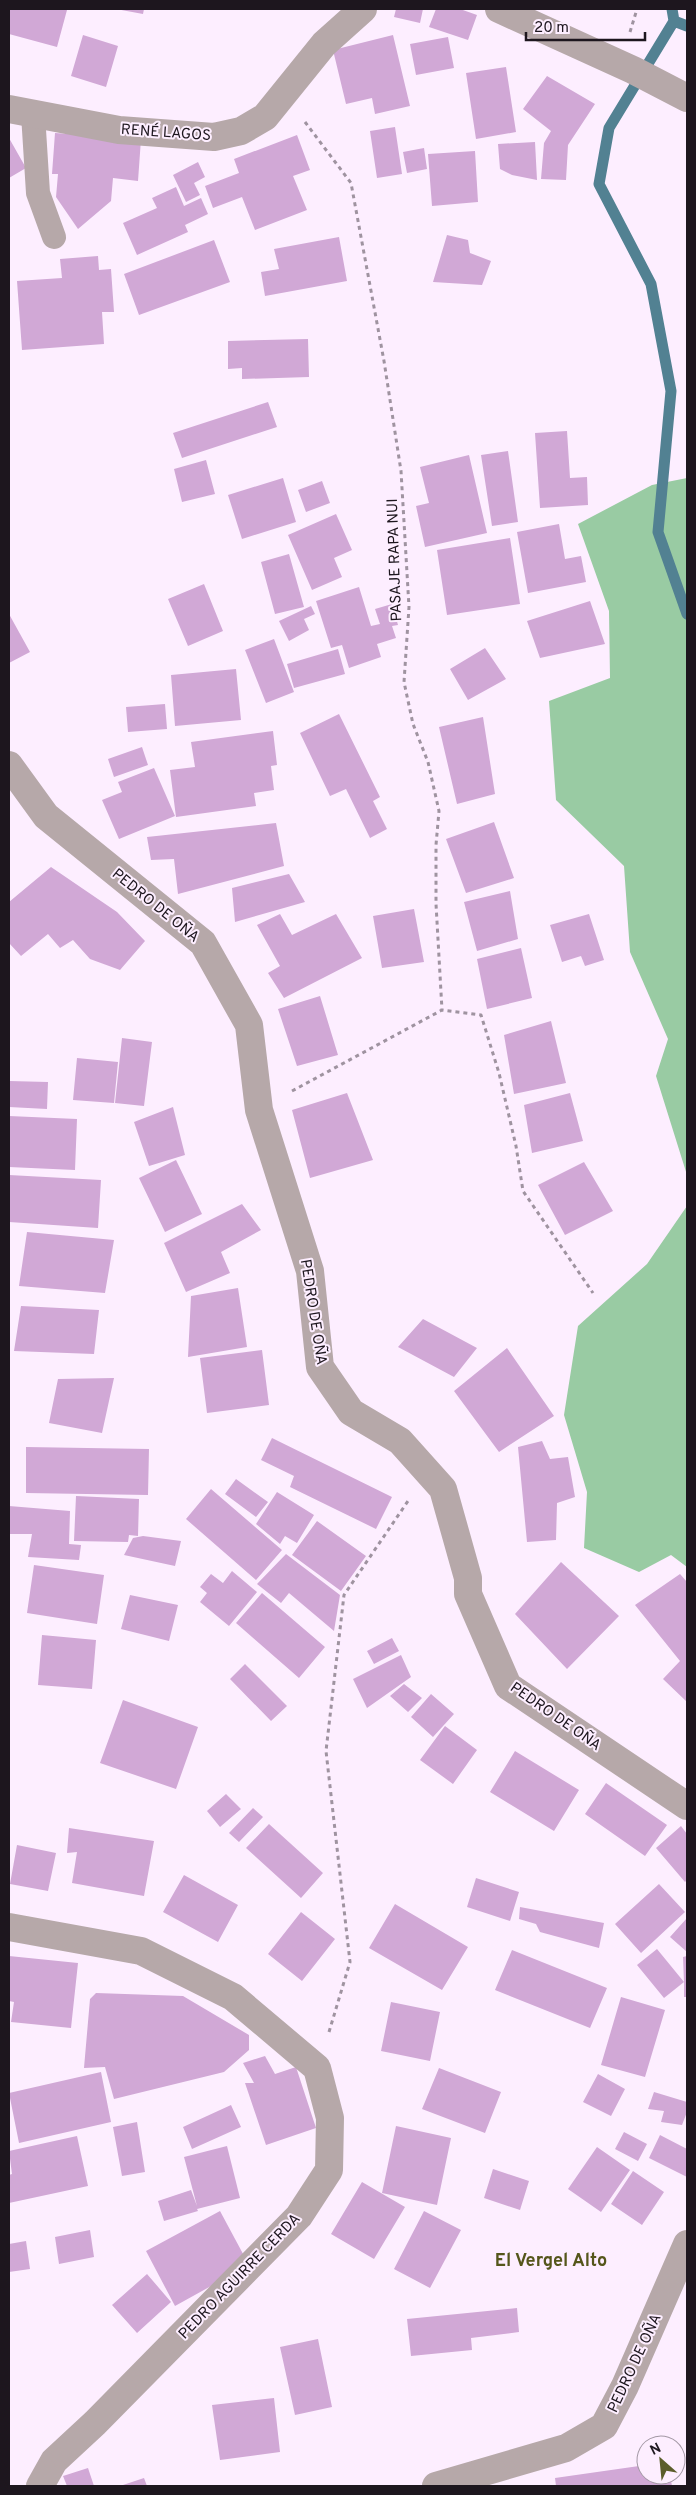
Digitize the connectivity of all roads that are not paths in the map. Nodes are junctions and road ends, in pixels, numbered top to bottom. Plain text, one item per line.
1 (363, 9) edge
2 (498, 9) edge
3 (680, 94) edge
4 (21, 112) edge
5 (54, 237) dead end
6 (9, 765) edge
7 (687, 1806) edge
8 (9, 1927) edge
9 (687, 2244) edge
10 (40, 2486) edge
11 (436, 2486) edge

1 - 4 street, RENÉ LAGOS
2 - 3 street
4 - 5 lane
6 - 7 street, PEDRO DE OÑA
8 - 10 street, PEDRO AGUIRRE CERDA
9 - 11 street, PEDRO DE OÑA

